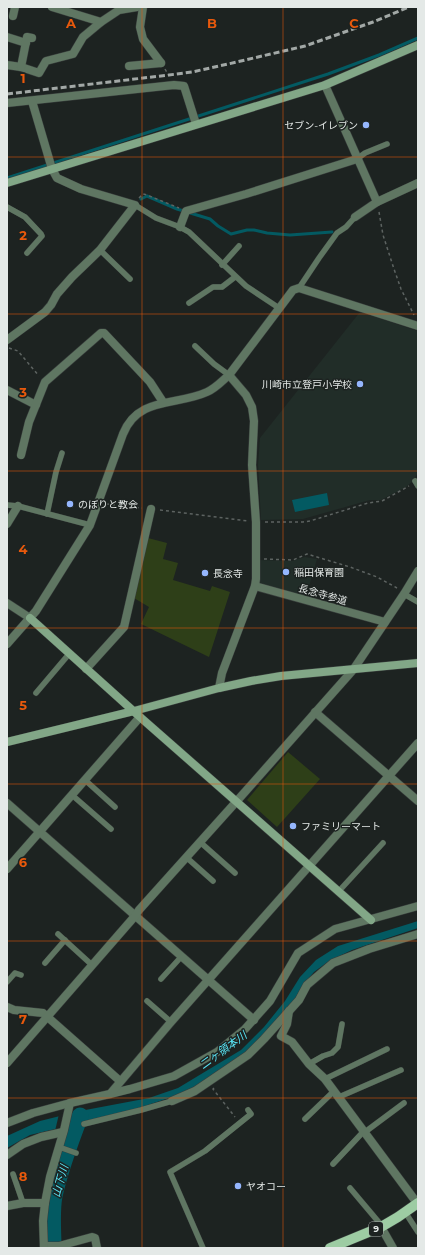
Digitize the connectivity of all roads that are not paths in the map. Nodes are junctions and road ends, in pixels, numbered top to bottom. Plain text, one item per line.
1 (15, 7) edge
2 (55, 7) edge
3 (137, 7) edge
4 (143, 7) edge
5 (13, 16) dead end
6 (101, 22) junction
7 (7, 36) edge
8 (418, 45) edge
9 (7, 65) edge
10 (129, 66) dead end
11 (21, 67) junction
12 (325, 85) junction
13 (32, 101) junction
14 (7, 103) edge
15 (196, 124) junction
16 (387, 144) dead end
17 (357, 159) junction
18 (52, 169) junction
19 (7, 183) edge
20 (418, 183) edge
21 (377, 202) junction
22 (135, 205) junction
23 (7, 208) edge
24 (355, 217) joint
25 (180, 227) junction
26 (239, 246) dead end
27 (100, 250) junction
28 (27, 253) dead end
29 (222, 264) junction
30 (235, 277) junction
31 (130, 279) dead end
32 (299, 288) junction
33 (189, 303) dead end
34 (279, 308) junction
35 (418, 326) edge
36 (7, 340) edge
37 (195, 346) dead end
38 (229, 374) junction
39 (8, 390) edge
40 (163, 402) junction
41 (36, 404) junction
42 (62, 453) dead end
43 (21, 455) dead end
44 (7, 505) edge
45 (18, 506) junction
46 (152, 509) road end
47 (47, 514) junction
48 (7, 524) edge
49 (90, 525) junction
50 (418, 571) edge
51 (255, 586) junction
52 (405, 593) junction
53 (418, 602) edge
54 (7, 603) edge
55 (30, 618) junction
56 (385, 622) junction
57 (7, 644) edge
58 (69, 654) junction
59 (418, 663) edge
60 (86, 669) junction
61 (353, 670) junction
62 (219, 688) junction
63 (36, 693) dead end
64 (134, 711) junction
65 (315, 712) junction
66 (140, 717) junction
67 (7, 742) edge
68 (418, 743) edge
69 (389, 776) junction
70 (85, 780) junction
71 (72, 795) junction
72 (418, 801) edge
73 (236, 802) junction
74 (7, 804) edge
75 (115, 807) dead end
76 (111, 829) dead end
77 (40, 832) junction
78 (200, 842) junction
79 (383, 843) dead end
80 (186, 857) junction
81 (310, 866) junction
82 (7, 869) edge
83 (235, 873) dead end
84 (213, 881) dead end
85 (339, 891) junction
86 (418, 906) edge
87 (134, 916) junction
88 (371, 920) junction
89 (58, 934) dead end
90 (418, 934) edge
91 (65, 940) junction
92 (181, 957) junction
93 (45, 963) dead end
94 (92, 964) junction
95 (21, 974) dead end
96 (161, 979) dead end
97 (208, 980) junction
98 (7, 982) edge
99 (147, 1001) dead end
100 (7, 1007) edge
101 (289, 1010) junction
102 (47, 1016) junction
103 (254, 1020) junction
104 (171, 1022) junction
105 (342, 1024) dead end
106 (387, 1049) dead end
107 (7, 1063) edge
108 (309, 1064) junction
109 (401, 1070) dead end
110 (325, 1079) junction
111 (120, 1081) junction
112 (110, 1094) junction
113 (337, 1094) junction
114 (172, 1101) joint
115 (404, 1103) dead end
116 (70, 1106) junction
117 (248, 1110) dead end
118 (305, 1119) dead end
119 (7, 1123) edge
120 (84, 1124) dead end
121 (64, 1131) junction
122 (365, 1131) junction
123 (60, 1147) junction
124 (76, 1153) dead end
125 (7, 1155) edge
126 (333, 1164) dead end
127 (13, 1174) dead end
128 (350, 1188) dead end
129 (23, 1203) junction
130 (45, 1203) junction
131 (418, 1203) edge
132 (7, 1206) edge
133 (405, 1212) junction
134 (382, 1227) junction
135 (418, 1232) edge
136 (44, 1247) edge
137 (335, 1247) edge
138 (97, 1248) edge
139 (203, 1248) edge
140 (393, 1248) edge

1 - 5 street
2 - 6 street
3 - 6 street
4 - 10 street
6 - 11 street
7 - 11 street
8 - 12 street
9 - 11 street
12 - 15 street
12 - 17 street
13 - 14 street
13 - 15 street
13 - 18 street
15 - 18 street
16 - 17 lane
17 - 21 street
17 - 25 street
18 - 19 street
18 - 22 street
20 - 21 street
21 - 24 street
22 - 25 lane
22 - 27 street
23 - 28 lane
24 - 32 lane
25 - 29 lane
26 - 29 lane
27 - 31 lane
27 - 36 street
29 - 30 lane
30 - 33 lane
30 - 34 lane
32 - 34 street
32 - 35 street
34 - 38 street
37 - 38 lane
38 - 40 street
38 - 51 street
39 - 41 street
40 - 41 street
40 - 49 street
41 - 43 street
42 - 47 lane
44 - 45 lane
45 - 47 lane
45 - 48 street
46 - 60 street
47 - 49 lane
49 - 55 street
50 - 52 street
51 - 56 street, 長念寺参道
51 - 62 street
52 - 53 lane
52 - 56 street
54 - 55 street
55 - 57 street
55 - 58 street
56 - 61 street
58 - 60 street
58 - 63 lane
59 - 61 street
60 - 64 street
61 - 62 street
61 - 65 street
62 - 64 street
64 - 66 street
64 - 67 street
65 - 69 street
65 - 73 street
66 - 70 street
66 - 73 street
68 - 69 street
69 - 72 street
69 - 81 street
70 - 71 street
70 - 75 lane
71 - 76 lane
71 - 77 street
73 - 78 street
73 - 81 street
74 - 77 street
77 - 82 street
77 - 87 street
78 - 80 street
78 - 83 lane
79 - 85 lane
80 - 84 lane
80 - 87 street
81 - 85 street
81 - 97 street
85 - 88 street
86 - 88 street
87 - 92 street
87 - 94 street
88 - 103 street
89 - 91 lane
90 - 101 street
91 - 93 lane
91 - 94 lane
92 - 96 lane
92 - 97 street
94 - 102 street
95 - 98 lane
97 - 103 street
97 - 104 street
99 - 104 lane
100 - 102 street
101 - 108 street
101 - 114 street
102 - 107 street
102 - 111 street
103 - 112 street
104 - 111 street
105 - 108 lane
106 - 110 lane
108 - 110 street
109 - 113 lane
110 - 113 street
111 - 112 street
112 - 116 street
113 - 118 lane
113 - 122 street
114 - 120 lane
115 - 122 lane
116 - 119 street
116 - 121 street
117 - 139 lane
121 - 123 street
121 - 125 street
122 - 126 lane
122 - 131 street
123 - 124 lane
123 - 130 street
127 - 129 lane
128 - 134 lane
129 - 130 street
129 - 132 street
130 - 136 street
131 - 133 main road, 9
133 - 134 main road, 9
133 - 135 lane
134 - 137 main road, 9
134 - 140 street
136 - 138 street

